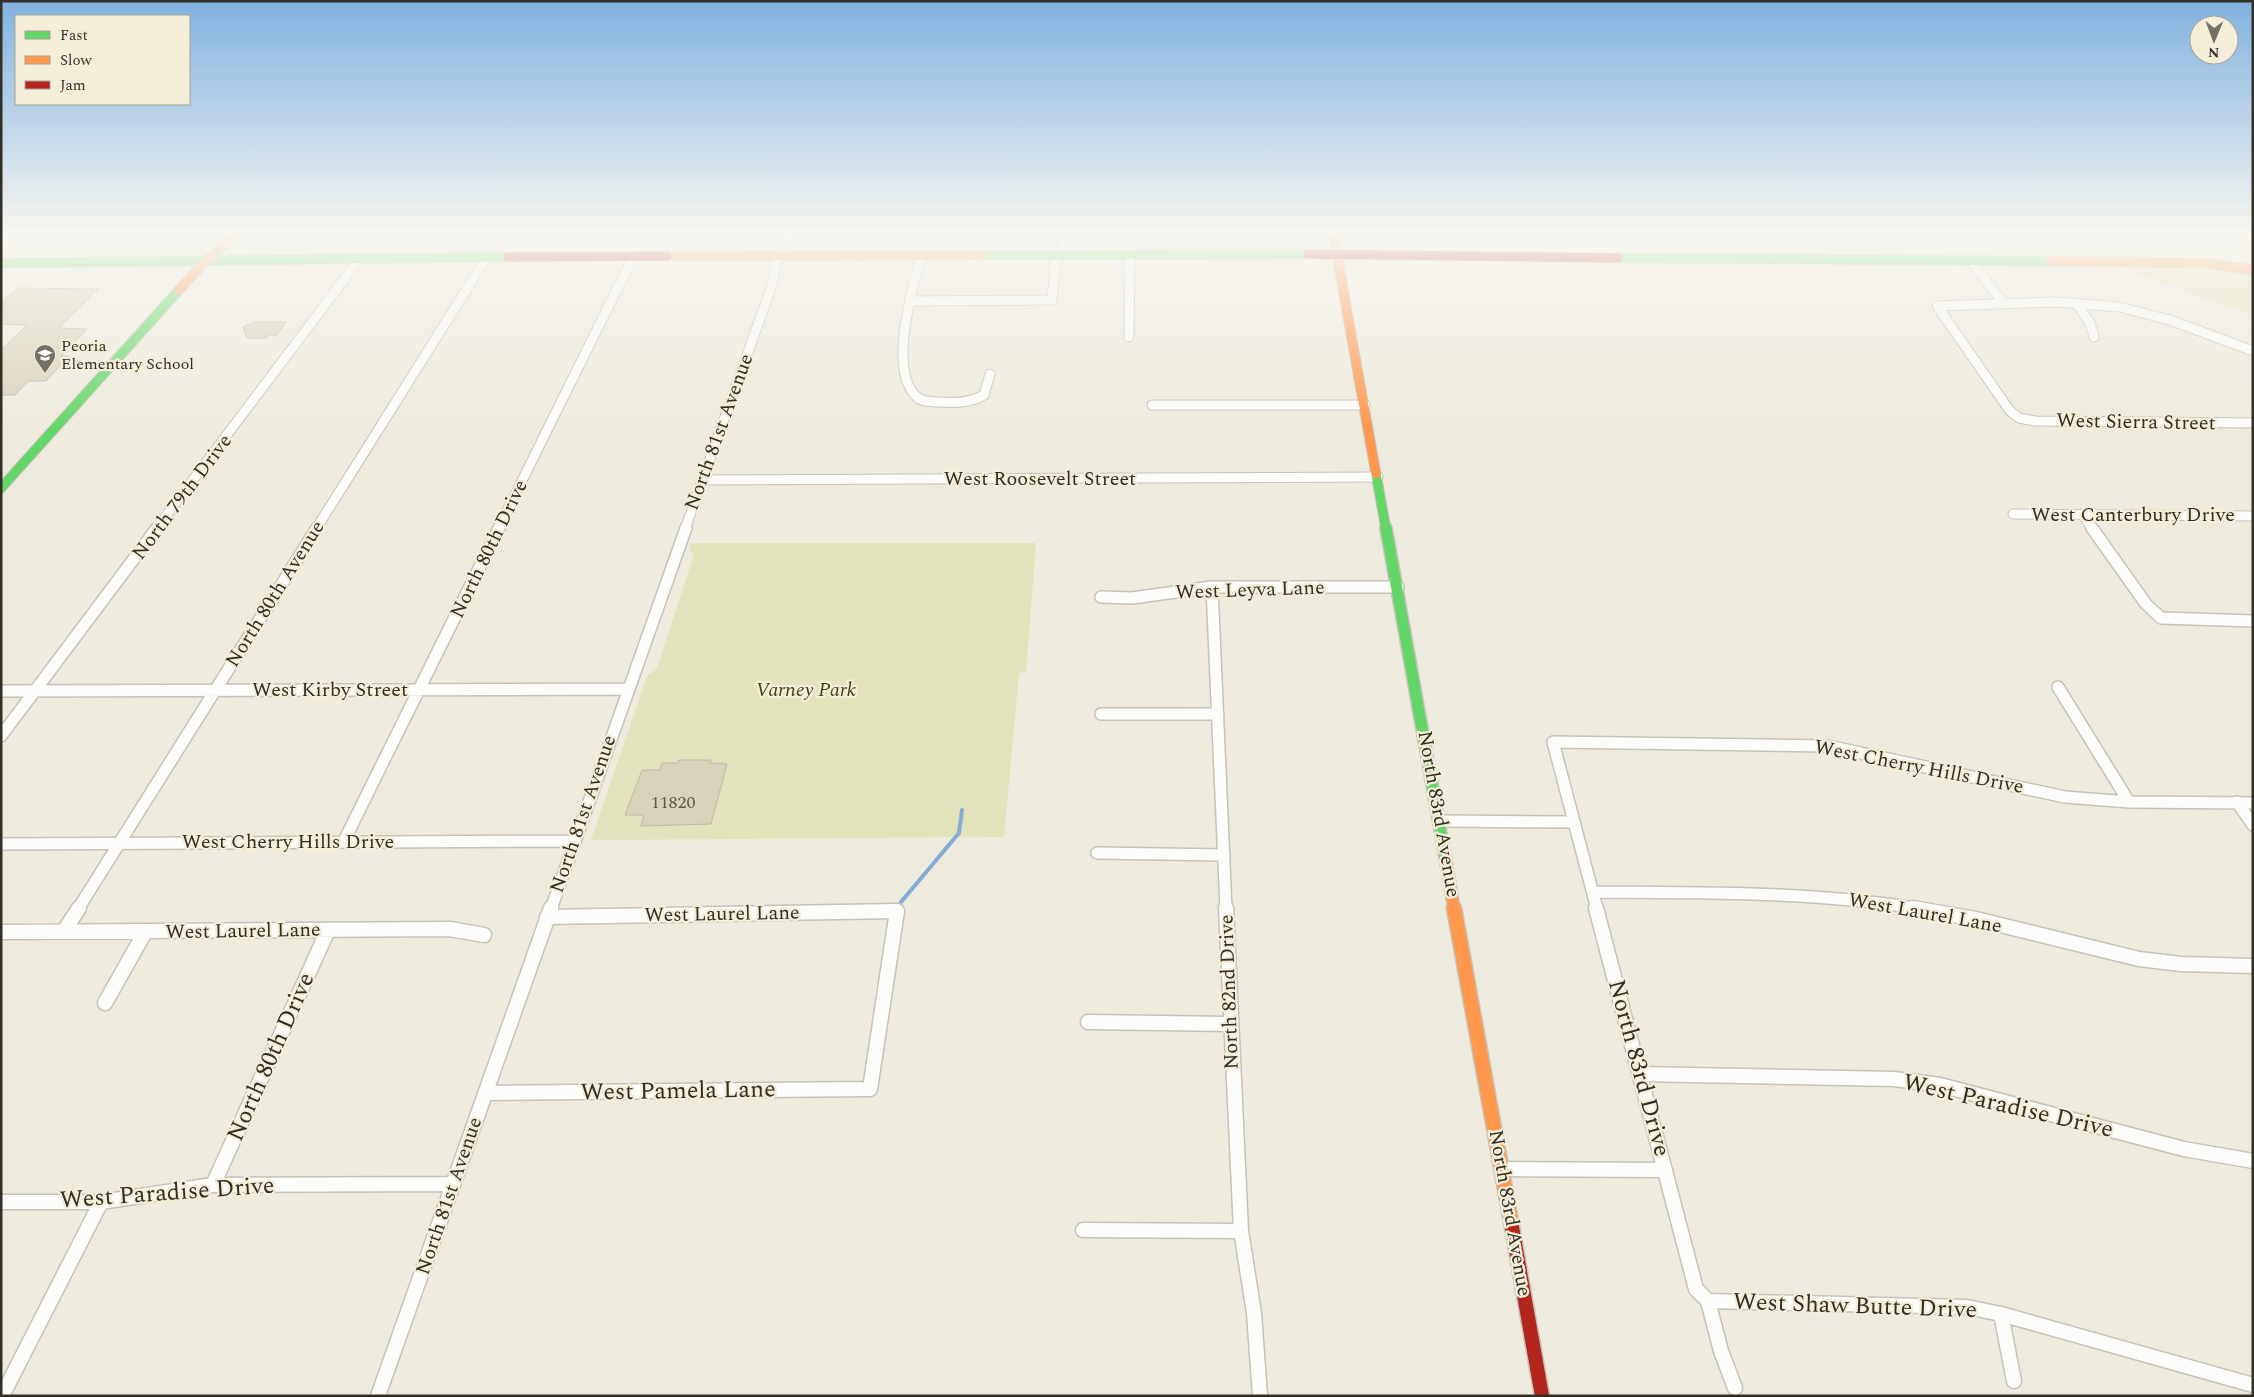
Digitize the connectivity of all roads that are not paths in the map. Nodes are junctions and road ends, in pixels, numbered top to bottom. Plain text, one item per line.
1 (172, 298) edge
2 (331, 298) edge
3 (461, 298) edge
4 (613, 298) edge
5 (767, 298) edge
6 (1052, 298) edge
7 (1129, 298) edge
8 (1346, 298) edge
9 (2000, 298) edge
10 (911, 301) joint
11 (2004, 304) junction
12 (2077, 304) junction
13 (1129, 337) dead end
14 (2094, 337) dead end
15 (2253, 351) edge
16 (990, 374) dead end
17 (1152, 405) dead end
18 (1365, 405) junction
19 (2253, 423) edge
20 (1378, 477) junction
21 (702, 480) junction
22 (1, 488) edge
23 (2013, 514) dead end
24 (2082, 514) junction
25 (2253, 516) edge
26 (1212, 587) junction
27 (1398, 587) junction
28 (1101, 597) dead end
29 (2253, 621) edge
30 (2058, 687) dead end
31 (420, 689) junction
32 (628, 689) junction
33 (214, 690) junction
34 (1, 691) edge
35 (36, 691) junction
36 (1101, 714) dead end
37 (1218, 714) junction
38 (1, 736) edge
39 (1553, 742) joint
40 (2129, 802) junction
41 (2237, 802) junction
42 (2253, 803) edge
43 (1440, 821) junction
44 (1574, 822) junction
45 (2253, 825) edge
46 (344, 841) junction
47 (574, 841) junction
48 (1, 844) edge
49 (118, 844) junction
50 (1097, 853) dead end
51 (1224, 855) junction
52 (1593, 892) junction
53 (547, 917) junction
54 (328, 930) junction
55 (64, 931) junction
56 (1, 932) edge
57 (146, 932) junction
58 (484, 935) dead end
59 (2253, 966) edge
60 (105, 1003) dead end
61 (1088, 1022) dead end
62 (1230, 1024) junction
63 (1640, 1074) junction
64 (870, 1090) joint
65 (485, 1093) junction
66 (2253, 1161) edge
67 (1502, 1169) junction
68 (1665, 1170) junction
69 (453, 1184) junction
70 (213, 1185) junction
71 (1, 1202) edge
72 (101, 1202) junction
73 (1083, 1230) dead end
74 (1241, 1231) junction
75 (1708, 1301) junction
76 (2001, 1314) junction
77 (2014, 1381) dead end
78 (2253, 1385) edge
79 (1736, 1388) dead end
80 (2, 1396) edge
81 (378, 1396) edge
82 (1260, 1396) edge
83 (1542, 1396) edge

1 - 22 street
2 - 35 street, North 79th Drive
3 - 33 street, North 80th Avenue
4 - 31 street, North 80th Drive
5 - 21 street, North 81st Avenue
6 - 10 street
7 - 13 street
8 - 18 street, North 83rd Avenue
9 - 11 street
10 - 16 street
11 - 12 street
11 - 19 street, West Sierra Street
12 - 14 street
12 - 15 street
17 - 18 street
18 - 20 street, North 83rd Avenue
20 - 21 street, West Roosevelt Street
20 - 27 street, North 83rd Avenue
21 - 32 street, North 81st Avenue
23 - 24 street, West Canterbury Drive
24 - 25 street, West Canterbury Drive
24 - 29 street
26 - 27 street, West Leyva Lane
26 - 28 street, West Leyva Lane
26 - 37 street, North 82nd Drive
27 - 43 street, North 83rd Avenue
30 - 40 street
31 - 32 street, West Kirby Street
31 - 33 street, West Kirby Street
31 - 46 street, North 80th Drive
32 - 47 street, North 81st Avenue
33 - 35 street, West Kirby Street
33 - 49 street, North 80th Avenue
34 - 35 street, West Kirby Street
35 - 38 street, North 79th Drive
36 - 37 street
37 - 51 street, North 82nd Drive
39 - 40 street, West Cherry Hills Drive
39 - 44 street, North 83rd Drive
40 - 41 street, West Cherry Hills Drive
41 - 42 street, West Cherry Hills Drive
41 - 45 street
43 - 44 street
43 - 67 street, North 83rd Avenue
44 - 52 street, North 83rd Drive
46 - 47 street, West Cherry Hills Drive
46 - 49 street, West Cherry Hills Drive
47 - 53 street, North 81st Avenue
48 - 49 street, West Cherry Hills Drive
49 - 55 street, North 80th Avenue
50 - 51 street
51 - 62 street, North 82nd Drive
52 - 59 street, West Laurel Lane
52 - 63 street, North 83rd Drive
53 - 64 street, West Laurel Lane
53 - 65 street, North 81st Avenue
54 - 57 street, West Laurel Lane
54 - 58 street, West Laurel Lane
54 - 70 street, North 80th Drive
55 - 56 street, West Laurel Lane
55 - 57 street, West Laurel Lane
57 - 60 street
61 - 62 street
62 - 74 street, North 82nd Drive
63 - 66 street, West Paradise Drive
63 - 68 street, North 83rd Drive
64 - 65 street, West Pamela Lane
65 - 69 street, North 81st Avenue
67 - 68 street
67 - 83 street, North 83rd Avenue
68 - 75 street, North 83rd Drive
69 - 70 street, West Paradise Drive
69 - 81 street, North 81st Avenue
70 - 72 street, West Paradise Drive
71 - 72 street, West Paradise Drive
72 - 80 street
73 - 74 street
74 - 82 street, North 82nd Drive
75 - 76 street, West Shaw Butte Drive
75 - 79 street, North 83rd Drive
76 - 77 street, West Shaw Butte Drive
76 - 78 street, West Shaw Butte Drive

